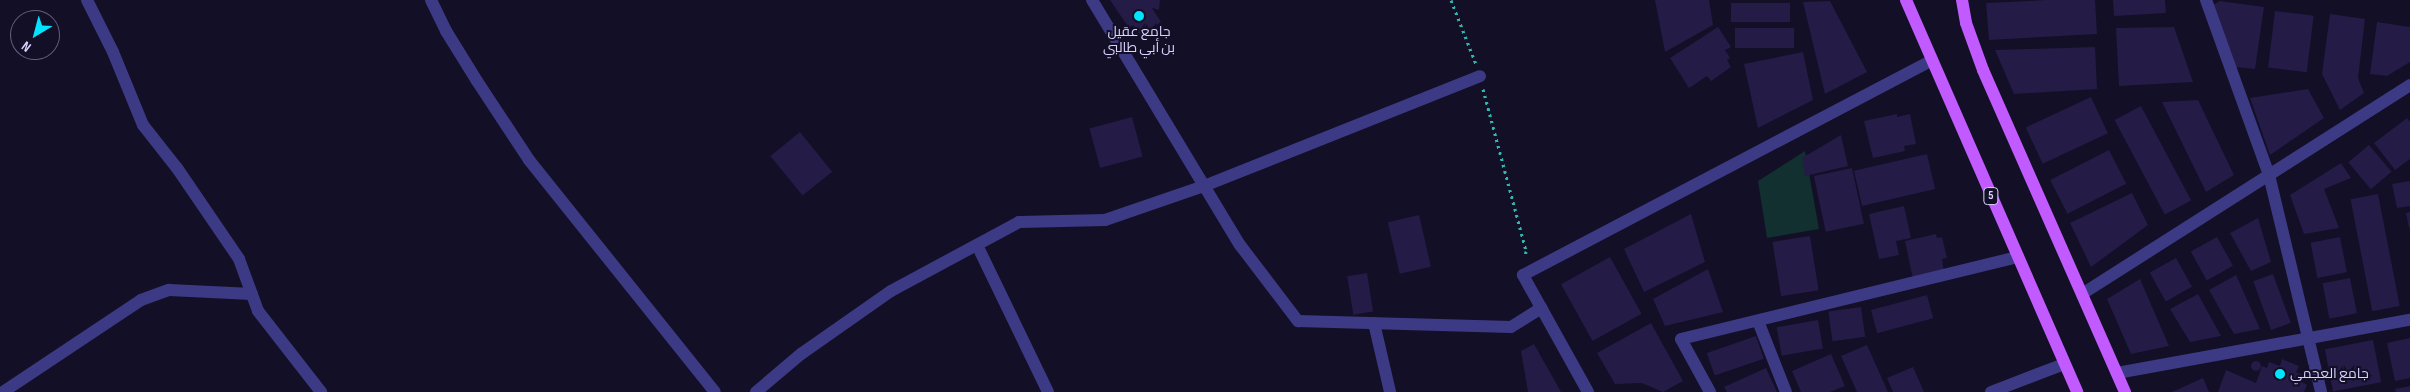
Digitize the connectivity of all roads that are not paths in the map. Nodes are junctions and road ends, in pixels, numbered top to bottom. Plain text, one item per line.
1 (87, 0) edge
2 (431, 0) edge
3 (1092, 0) edge
4 (1906, 0) edge
5 (1962, 0) edge
6 (2206, 0) edge
7 (1932, 60) junction
8 (1480, 76) road end
9 (2410, 84) edge
10 (2269, 175) junction
11 (1204, 186) junction
12 (977, 245) junction
13 (2018, 257) junction
14 (252, 294) junction
15 (2082, 294) junction
16 (1541, 308) junction
17 (2410, 320) edge
18 (1758, 321) junction
19 (1374, 324) junction
20 (2310, 337) junction
21 (2064, 364) junction
22 (2117, 373) junction
23 (3, 392) edge
24 (320, 392) edge
25 (714, 392) edge
26 (756, 392) edge
27 (1048, 392) edge
28 (1390, 392) edge
29 (1588, 392) edge
30 (1710, 392) edge
31 (1786, 392) edge
32 (1992, 392) edge
33 (2077, 392) edge
34 (2125, 392) edge
35 (2321, 392) edge

1 - 14 street
2 - 25 street
3 - 11 street
4 - 7 main road, 5
5 - 15 main road
6 - 10 street
7 - 13 main road, 5
7 - 16 street
8 - 11 street
9 - 10 street
10 - 15 street
10 - 20 street
11 - 12 street
11 - 19 street
12 - 26 street
12 - 27 street
13 - 18 street
13 - 21 main road, 5
14 - 23 street
14 - 24 street
15 - 22 main road
16 - 19 street
16 - 29 street
17 - 20 street
18 - 30 street
18 - 31 street
19 - 28 street
20 - 22 street
20 - 35 street
21 - 32 street
21 - 33 main road, 5
22 - 34 main road

